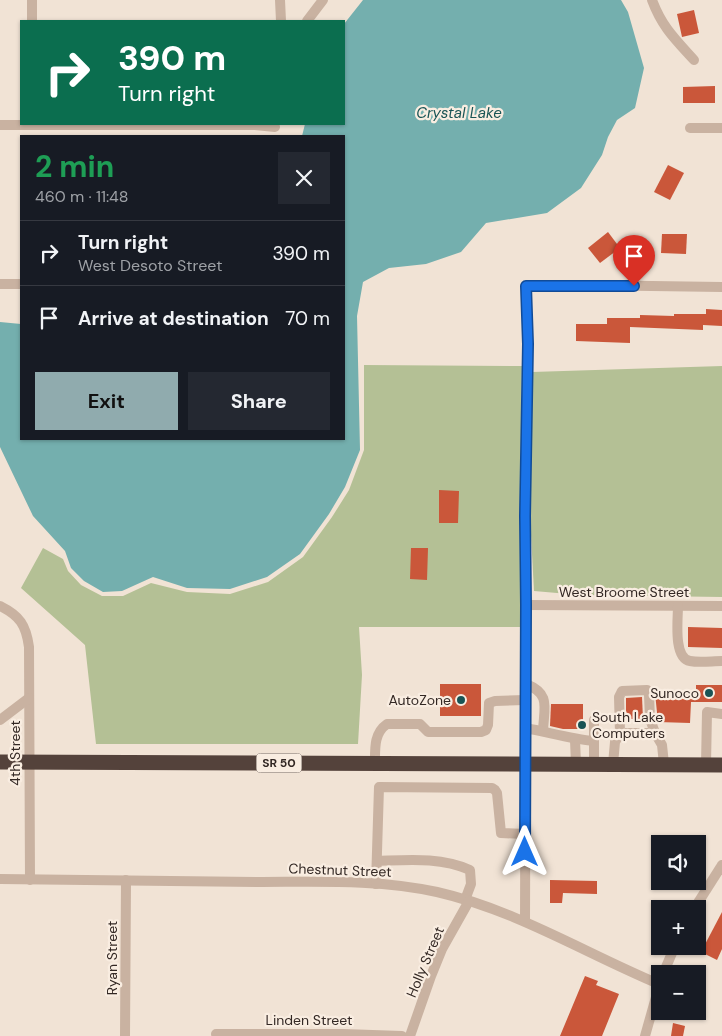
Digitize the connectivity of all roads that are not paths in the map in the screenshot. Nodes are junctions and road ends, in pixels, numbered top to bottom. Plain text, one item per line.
1 (32, 0) edge
2 (280, 0) edge
3 (323, 0) edge
4 (652, 0) edge
5 (32, 20) edge
6 (280, 20) edge
7 (308, 20) edge
8 (694, 60) dead end
9 (20, 124) edge
10 (0, 125) edge
11 (255, 125) edge
12 (690, 128) dead end
13 (722, 128) edge
14 (275, 129) edge
15 (0, 284) edge
16 (20, 284) edge
17 (722, 287) edge
18 (526, 605) junction
19 (0, 606) edge
20 (678, 606) junction
21 (722, 606) edge
22 (722, 661) edge
23 (526, 684) junction
24 (29, 698) junction
25 (525, 700) junction
26 (722, 714) edge
27 (0, 720) edge
28 (594, 720) dead end
29 (525, 728) junction
30 (543, 731) junction
31 (620, 733) junction
32 (655, 733) junction
33 (575, 740) junction
34 (594, 741) junction
35 (0, 762) edge
36 (29, 762) junction
37 (375, 763) junction
38 (525, 764) junction
39 (576, 764) junction
40 (594, 764) junction
41 (613, 764) junction
42 (664, 764) junction
43 (706, 765) junction
44 (722, 765) edge
45 (525, 834) junction
46 (377, 861) junction
47 (722, 865) edge
48 (0, 879) edge
49 (30, 880) junction
50 (126, 880) junction
51 (376, 884) junction
52 (700, 900) edge
53 (467, 901) junction
54 (525, 921) junction
55 (651, 980) edge
56 (651, 1017) edge
57 (216, 1034) dead end
58 (125, 1036) edge
59 (402, 1036) edge
60 (410, 1036) edge
61 (646, 1036) edge

1 - 5 street
2 - 6 street
3 - 7 street
4 - 8 street
9 - 10 street
11 - 14 street
12 - 13 street
15 - 16 street
17 - 18 street
18 - 20 street, West Broome Street
18 - 23 street
19 - 24 street, 4th Street
20 - 21 street, West Broome Street
20 - 22 street
23 - 25 street
23 - 30 street
24 - 27 street
24 - 36 street, 4th Street
25 - 29 street
25 - 37 street
26 - 43 street
28 - 34 street
29 - 30 street
29 - 38 street
30 - 33 street
31 - 32 street
31 - 32 street
31 - 41 street
32 - 42 street
33 - 34 street
33 - 39 street
34 - 40 street
35 - 36 highway, SR 50
36 - 37 highway, SR 50
36 - 49 street, 4th Street
37 - 38 highway, SR 50
38 - 39 highway, SR 50
38 - 45 street
39 - 40 highway, SR 50
40 - 41 highway, SR 50
41 - 42 highway, SR 50
42 - 43 highway, SR 50
43 - 44 highway, SR 50
45 - 46 street
45 - 54 street
46 - 51 street
46 - 53 street, Holly Street
47 - 52 street
48 - 49 street, Chestnut Street
49 - 50 street, Chestnut Street
50 - 51 street, Chestnut Street
50 - 58 street, Ryan Street
51 - 53 street, Chestnut Street
53 - 54 street, Chestnut Street
53 - 60 street, Holly Street
54 - 55 street, Chestnut Street
56 - 61 street
57 - 59 street, Linden Street

